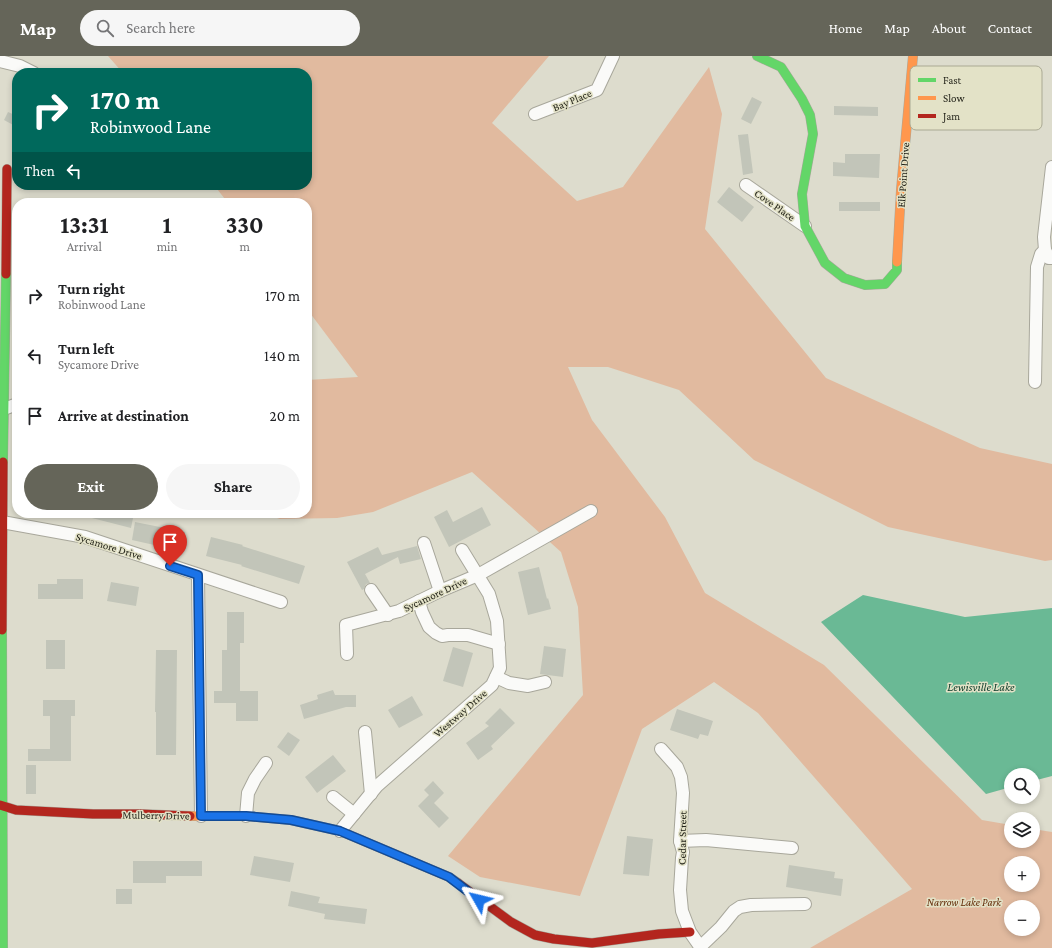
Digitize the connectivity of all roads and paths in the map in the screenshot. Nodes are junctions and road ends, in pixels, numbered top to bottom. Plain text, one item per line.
1 (613, 56) edge
2 (757, 56) edge
3 (913, 56) edge
4 (0, 61) edge
5 (781, 61) edge
6 (912, 66) edge
7 (24, 68) edge
8 (910, 90) edge
9 (534, 114) dead end
10 (1052, 167) edge
11 (8, 169) edge
12 (746, 185) dead end
13 (805, 226) junction
14 (1048, 254) edge
15 (11, 296) edge
16 (1034, 382) dead end
17 (12, 406) edge
18 (4, 409) junction
19 (591, 510) dead end
20 (2, 522) junction
21 (424, 543) dead end
22 (462, 550) dead end
23 (198, 575) junction
24 (478, 575) junction
25 (371, 590) dead end
26 (440, 591) junction
27 (419, 601) junction
28 (282, 602) dead end
29 (388, 615) junction
30 (499, 644) junction
31 (347, 654) dead end
32 (496, 677) junction
33 (545, 682) dead end
34 (365, 732) dead end
35 (661, 749) dead end
36 (266, 763) dead end
37 (370, 794) junction
38 (333, 797) dead end
39 (1, 806) edge
40 (354, 814) junction
41 (201, 816) junction
42 (246, 816) junction
43 (340, 831) junction
44 (680, 841) junction
45 (792, 848) dead end
46 (805, 904) dead end
47 (690, 932) junction
48 (700, 947) edge
49 (3, 948) edge

1 - 9 street, Bay Place
2 - 5 street
3 - 6 street, Elk Point Drive
4 - 7 street
5 - 13 street
8 - 13 street, Elk Point Drive
10 - 14 street
11 - 15 street
12 - 13 street, Cove Place
14 - 16 street
15 - 18 street
17 - 18 street
18 - 20 street
19 - 24 street
20 - 23 street, Sycamore Drive
20 - 39 street
21 - 26 street
22 - 24 street, Westway Drive
23 - 28 street, Sycamore Drive
23 - 41 street
24 - 26 street, Sycamore Drive
24 - 30 street, Westway Drive
25 - 29 street
26 - 27 street, Sycamore Drive
27 - 29 street, Sycamore Drive
27 - 30 street
29 - 31 street, Sycamore Drive
30 - 32 street, Westway Drive
32 - 33 street
32 - 37 street, Westway Drive
34 - 37 street
35 - 44 street, Cedar Street
36 - 42 street
37 - 40 street, Westway Drive
38 - 40 street
39 - 41 street, Mulberry Drive
39 - 49 street
40 - 43 street, Westway Drive
41 - 42 street, Mulberry Drive
42 - 43 street, Mulberry Drive
43 - 47 street, Mulberry Drive
44 - 45 street
44 - 47 street, Cedar Street
46 - 48 street
47 - 48 street, Cedar Street

